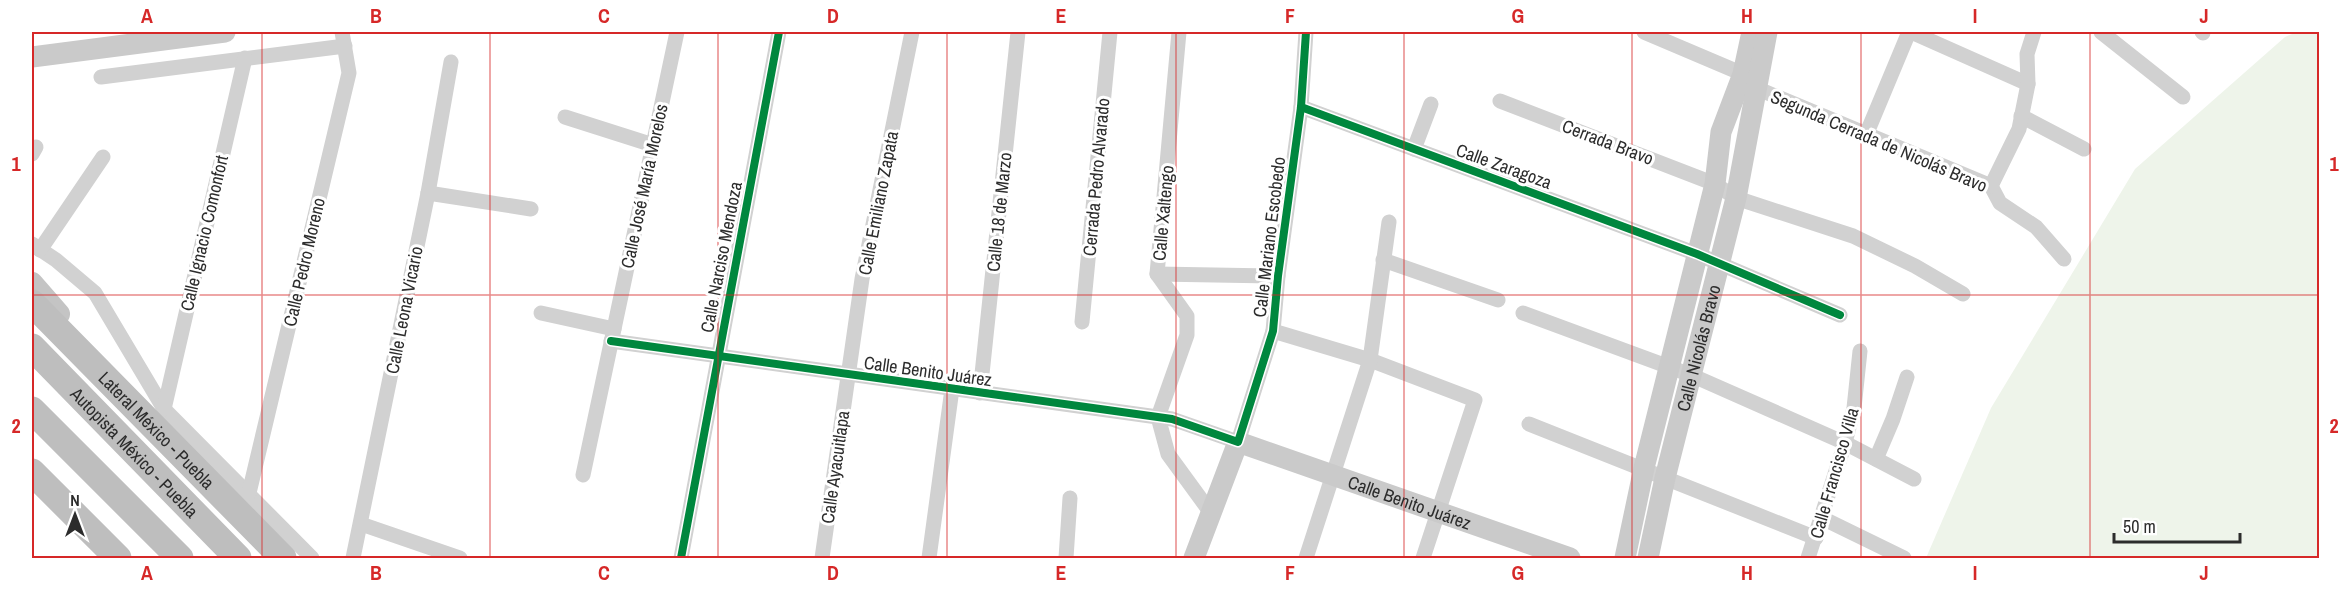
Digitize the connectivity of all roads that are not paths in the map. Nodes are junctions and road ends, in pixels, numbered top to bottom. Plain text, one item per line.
1 (225, 32) edge
2 (677, 32) edge
3 (779, 32) edge
4 (912, 32) edge
5 (1018, 32) edge
6 (1110, 32) edge
7 (1179, 32) edge
8 (1306, 32) edge
9 (1644, 32) edge
10 (1910, 32) edge
11 (2034, 32) edge
12 (2100, 32) edge
13 (1758, 38) edge
14 (343, 39) edge
15 (32, 57) edge
16 (245, 58) junction
17 (452, 62) dead end
18 (100, 77) dead end
19 (1749, 81) junction
20 (2028, 84) junction
21 (2183, 97) dead end
22 (1500, 101) dead end
23 (1431, 104) dead end
24 (1301, 107) junction
25 (2021, 116) junction
26 (565, 117) dead end
27 (1866, 135) junction
28 (653, 145) junction
29 (1414, 149) junction
30 (2084, 149) dead end
31 (104, 157) dead end
32 (1715, 183) junction
33 (1991, 186) junction
34 (428, 193) junction
35 (1736, 198) junction
36 (531, 209) dead end
37 (1389, 222) dead end
38 (36, 247) edge
39 (1697, 254) junction
40 (2064, 258) dead end
41 (1383, 260) junction
42 (1718, 264) junction
43 (1157, 273) junction
44 (1278, 276) junction
45 (32, 283) edge
46 (1963, 294) dead end
47 (1498, 300) dead end
48 (32, 303) edge
49 (541, 313) dead end
50 (1523, 313) dead end
51 (1840, 315) dead end
52 (1082, 322) dead end
53 (1273, 331) junction
54 (613, 335) junction
55 (32, 347) edge
56 (1860, 351) dead end
57 (717, 357) junction
58 (1370, 360) junction
59 (1670, 366) junction
60 (848, 375) junction
61 (1691, 375) junction
62 (1907, 377) dead end
63 (110, 383) junction
64 (952, 389) junction
65 (980, 393) junction
66 (164, 409) junction
67 (32, 410) edge
68 (1158, 417) junction
69 (1529, 423) dead end
70 (1238, 442) junction
71 (1845, 443) junction
72 (1876, 459) junction
73 (1644, 468) junction
74 (32, 472) edge
75 (583, 476) dead end
76 (1334, 476) junction
77 (1665, 478) junction
78 (1914, 479) dead end
79 (249, 493) junction
80 (1070, 498) dead end
81 (1439, 512) junction
82 (1211, 513) junction
83 (1822, 518) junction
84 (360, 524) junction
85 (1816, 538) junction
86 (118, 558) edge
87 (180, 558) edge
88 (238, 558) edge
89 (283, 558) edge
90 (312, 558) edge
91 (354, 558) edge
92 (460, 558) edge
93 (681, 558) edge
94 (822, 558) edge
95 (929, 558) edge
96 (1066, 558) edge
97 (1194, 558) edge
98 (1306, 558) edge
99 (1423, 558) edge
100 (1570, 558) edge
101 (1625, 558) edge
102 (1648, 558) edge
103 (1808, 558) edge
104 (1904, 558) edge

1 - 15 main road
2 - 28 street, Calle José María Morelos
3 - 57 street, Calle Narciso Mendoza
4 - 60 street, Calle Emiliano Zapata
5 - 65 street, Calle 18 de Marzo
6 - 52 street, Cerrada Pedro Alvarado
7 - 43 street, Calle Xaltengo
8 - 24 street, Calle Mariano Escobedo
9 - 19 street, Segunda Cerrada de Nicolás Bravo
10 - 20 street
10 - 27 street
11 - 20 street
12 - 21 street
13 - 19 main road, Calle Nicolás Bravo
14 - 16 street
14 - 79 street, Calle Pedro Moreno
16 - 18 street
16 - 66 street, Calle Ignacio Comonfort
17 - 34 street, Calle Leona Vicario
19 - 27 street, Segunda Cerrada de Nicolás Bravo
19 - 32 main road, Calle Nicolás Bravo
19 - 35 main road, Calle Nicolás Bravo
20 - 25 street
22 - 32 street, Cerrada Bravo
23 - 29 street
24 - 29 street, Calle Zaragoza
24 - 44 street, Calle Mariano Escobedo
25 - 30 street
25 - 33 street
26 - 28 street
27 - 33 street, Segunda Cerrada de Nicolás Bravo
28 - 54 street, Calle José María Morelos
29 - 39 street, Calle Zaragoza
31 - 38 street
32 - 35 street
32 - 39 main road, Calle Nicolás Bravo
33 - 40 street, Segunda Cerrada de Nicolás Bravo
34 - 36 street
34 - 84 street, Calle Leona Vicario
35 - 42 main road, Calle Nicolás Bravo
35 - 46 street
37 - 41 street
38 - 66 street
39 - 42 street, Calle Zaragoza
39 - 59 main road, Calle Nicolás Bravo
41 - 47 street
41 - 58 street
42 - 51 street, Calle Zaragoza
42 - 61 main road, Calle Nicolás Bravo
43 - 44 street
43 - 68 street, Calle Xaltengo
44 - 53 street, Calle Mariano Escobedo
45 - 63 main road
48 - 63 highway, Lateral México - Puebla
49 - 54 street, Calle Benito Juárez
50 - 59 street, Calle Nicolás Bravo
53 - 58 street
53 - 70 street, Calle Mariano Escobedo
54 - 57 street, Calle Benito Juárez
54 - 75 street, Calle José María Morelos
55 - 88 highway, Autopista México - Puebla
56 - 71 street, Calle Francisco Villa
57 - 60 street, Calle Benito Juárez
57 - 93 street, Calle Narciso Mendoza
58 - 76 street
58 - 81 street
59 - 61 street
59 - 73 main road, Calle Nicolás Bravo
60 - 64 street, Calle Benito Juárez
60 - 94 street, Calle Ayacuitlapa
61 - 71 street
61 - 77 main road, Calle Nicolás Bravo
62 - 72 street, Calle Francisco Villa
63 - 89 highway, Lateral México - Puebla
64 - 65 street, Calle Benito Juárez
64 - 95 street
65 - 68 street, Calle Benito Juárez
66 - 79 street
67 - 87 highway
68 - 70 street, Calle Benito Juárez
68 - 82 street
69 - 73 street
70 - 76 main road, Calle Benito Juárez
70 - 82 main road, Calle Mariano Escobedo
71 - 72 street
71 - 83 street, Calle Francisco Villa
72 - 78 street
73 - 77 street
73 - 101 main road, Calle Nicolás Bravo
74 - 86 highway
76 - 81 main road, Calle Benito Juárez
76 - 98 street
77 - 85 street
77 - 102 main road, Calle Nicolás Bravo
79 - 90 street
80 - 96 street
81 - 99 street
81 - 100 main road, Calle Benito Juárez
82 - 97 main road, Calle Mariano Escobedo
83 - 85 street, Calle Francisco Villa
83 - 104 street
84 - 91 street, Calle Leona Vicario
84 - 92 street
85 - 103 street, Calle Francisco Villa

